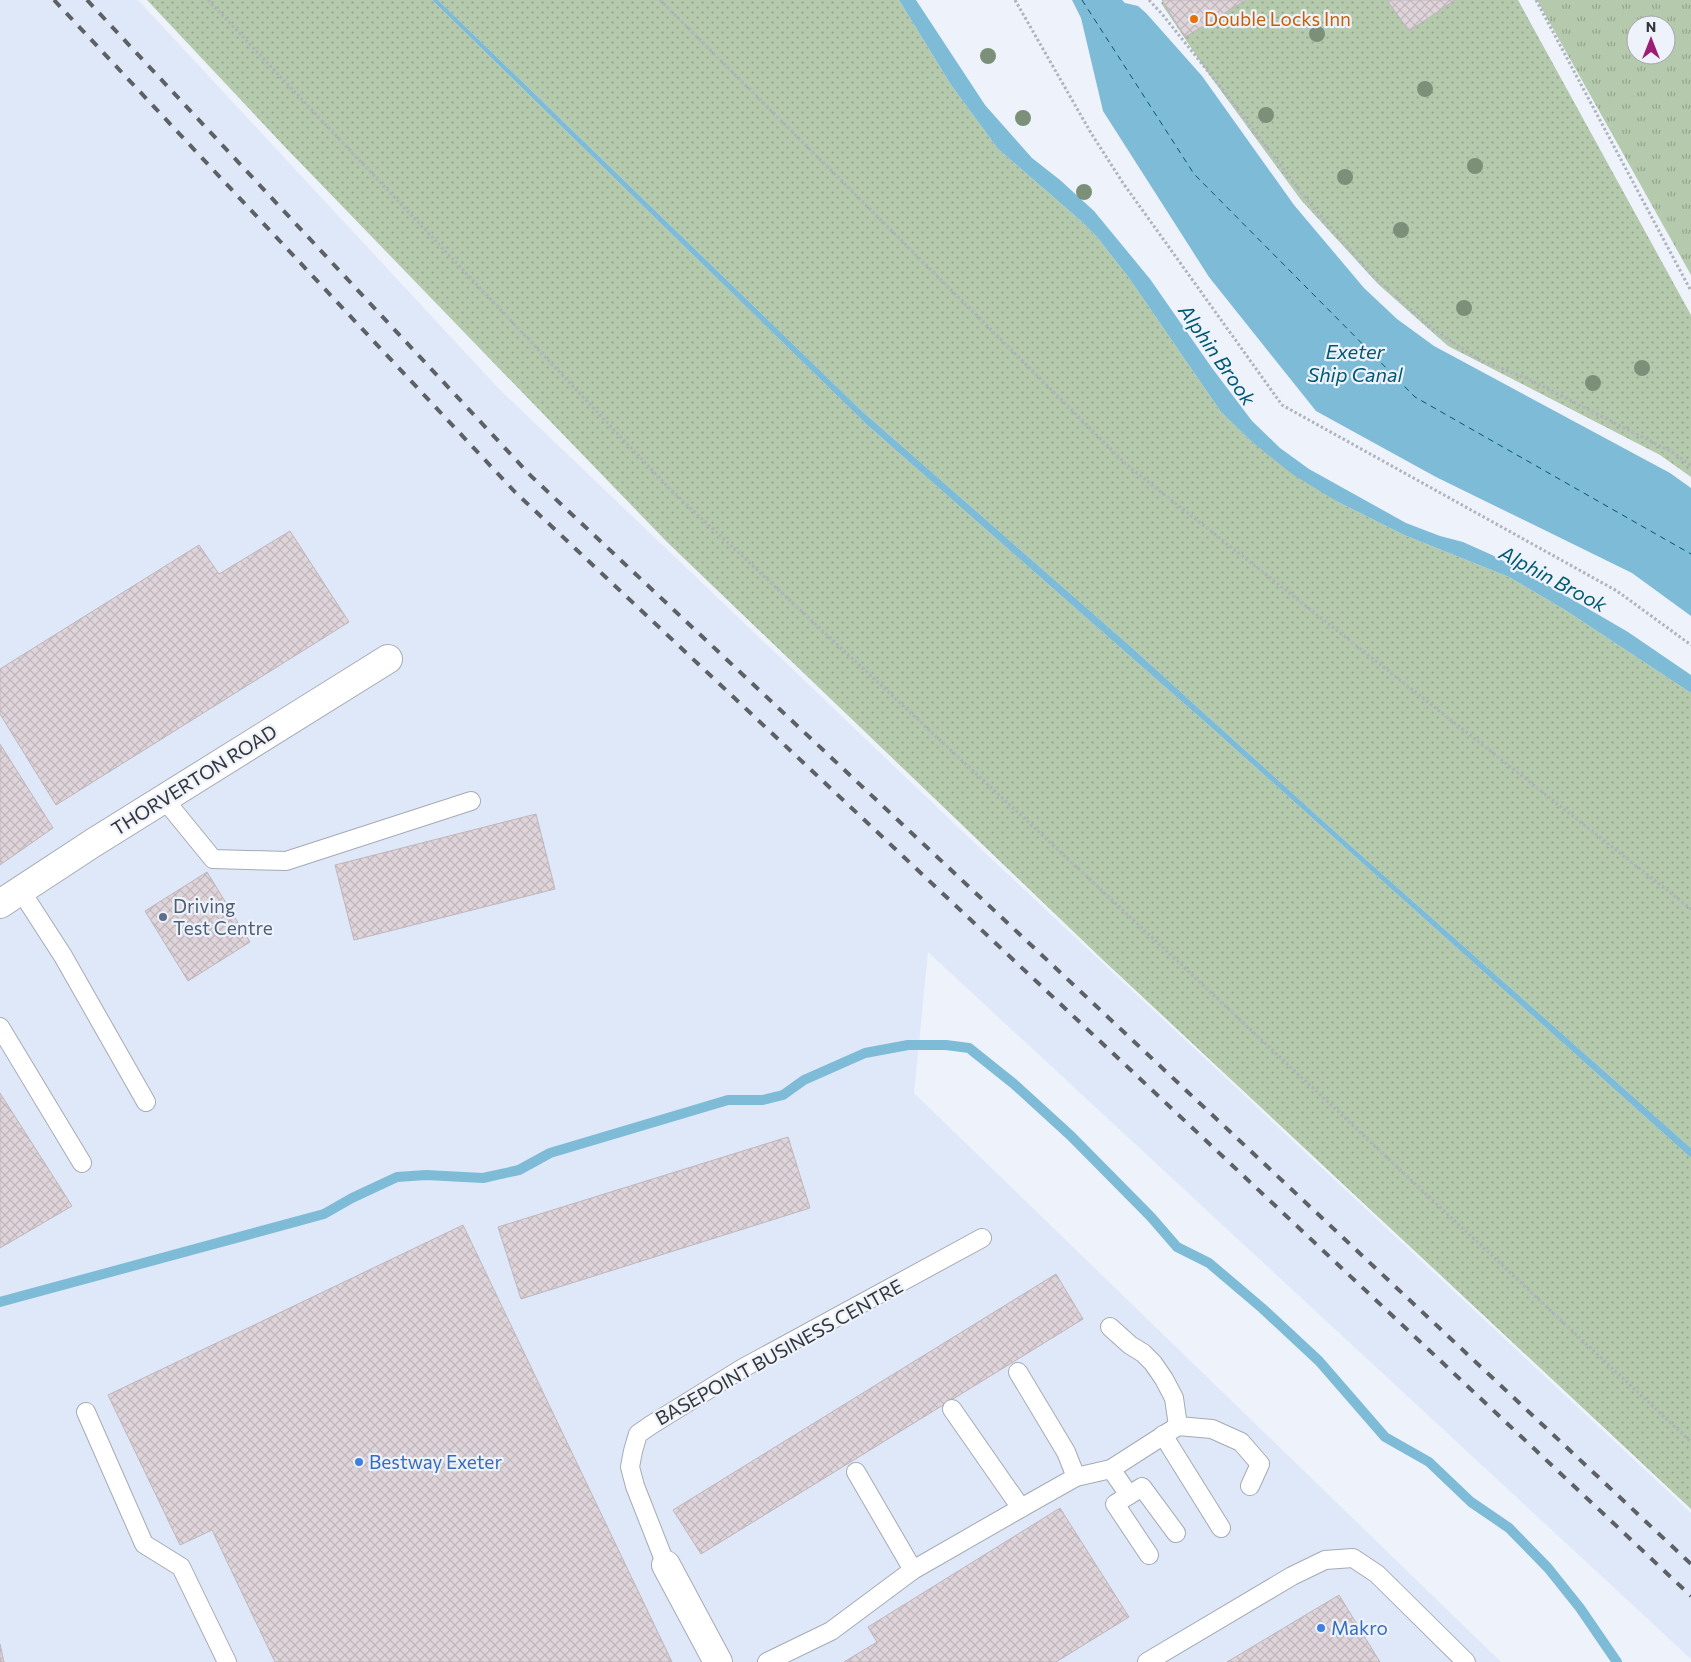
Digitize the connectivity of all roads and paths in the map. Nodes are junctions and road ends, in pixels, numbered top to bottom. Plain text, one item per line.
1 (208, 0) edge
2 (660, 0) edge
3 (1015, 0) edge
4 (1149, 0) edge
5 (1536, 0) edge
6 (1691, 291) edge
7 (1691, 466) edge
8 (1691, 645) edge
9 (388, 659) dead end
10 (164, 799) junction
11 (471, 801) dead end
12 (11, 898) edge
13 (1691, 909) edge
14 (0, 1027) edge
15 (146, 1102) dead end
16 (82, 1162) dead end
17 (982, 1238) dead end
18 (1110, 1327) dead end
19 (1018, 1372) dead end
20 (952, 1408) dead end
21 (86, 1412) dead end
22 (1178, 1426) junction
23 (1163, 1436) junction
24 (1691, 1442) edge
25 (1111, 1469) junction
26 (856, 1472) dead end
27 (1076, 1477) junction
28 (1250, 1486) dead end
29 (1128, 1495) junction
30 (1021, 1508) junction
31 (1221, 1528) dead end
32 (1176, 1533) dead end
33 (1149, 1555) dead end
34 (666, 1565) joint
35 (914, 1570) junction
36 (226, 1662) edge
37 (718, 1662) edge
38 (767, 1662) edge
39 (1147, 1662) edge
40 (1466, 1662) edge

1 - 24 path
2 - 13 path
3 - 8 path
4 - 7 path
5 - 6 path
9 - 10 street, THORVERTON ROAD
10 - 11 lane
10 - 12 street, THORVERTON ROAD
12 - 15 lane
14 - 16 lane
17 - 34 lane, BASEPOINT BUSINESS CENTRE
18 - 22 lane
19 - 27 lane
20 - 30 lane
21 - 36 lane
22 - 23 lane
22 - 28 lane
23 - 25 lane
23 - 31 lane
25 - 27 lane
25 - 29 lane
26 - 35 lane
27 - 30 lane
29 - 32 lane
29 - 33 lane
30 - 35 lane
34 - 37 street, BASEPOINT BUSINESS CENTRE
35 - 38 lane
39 - 40 lane

